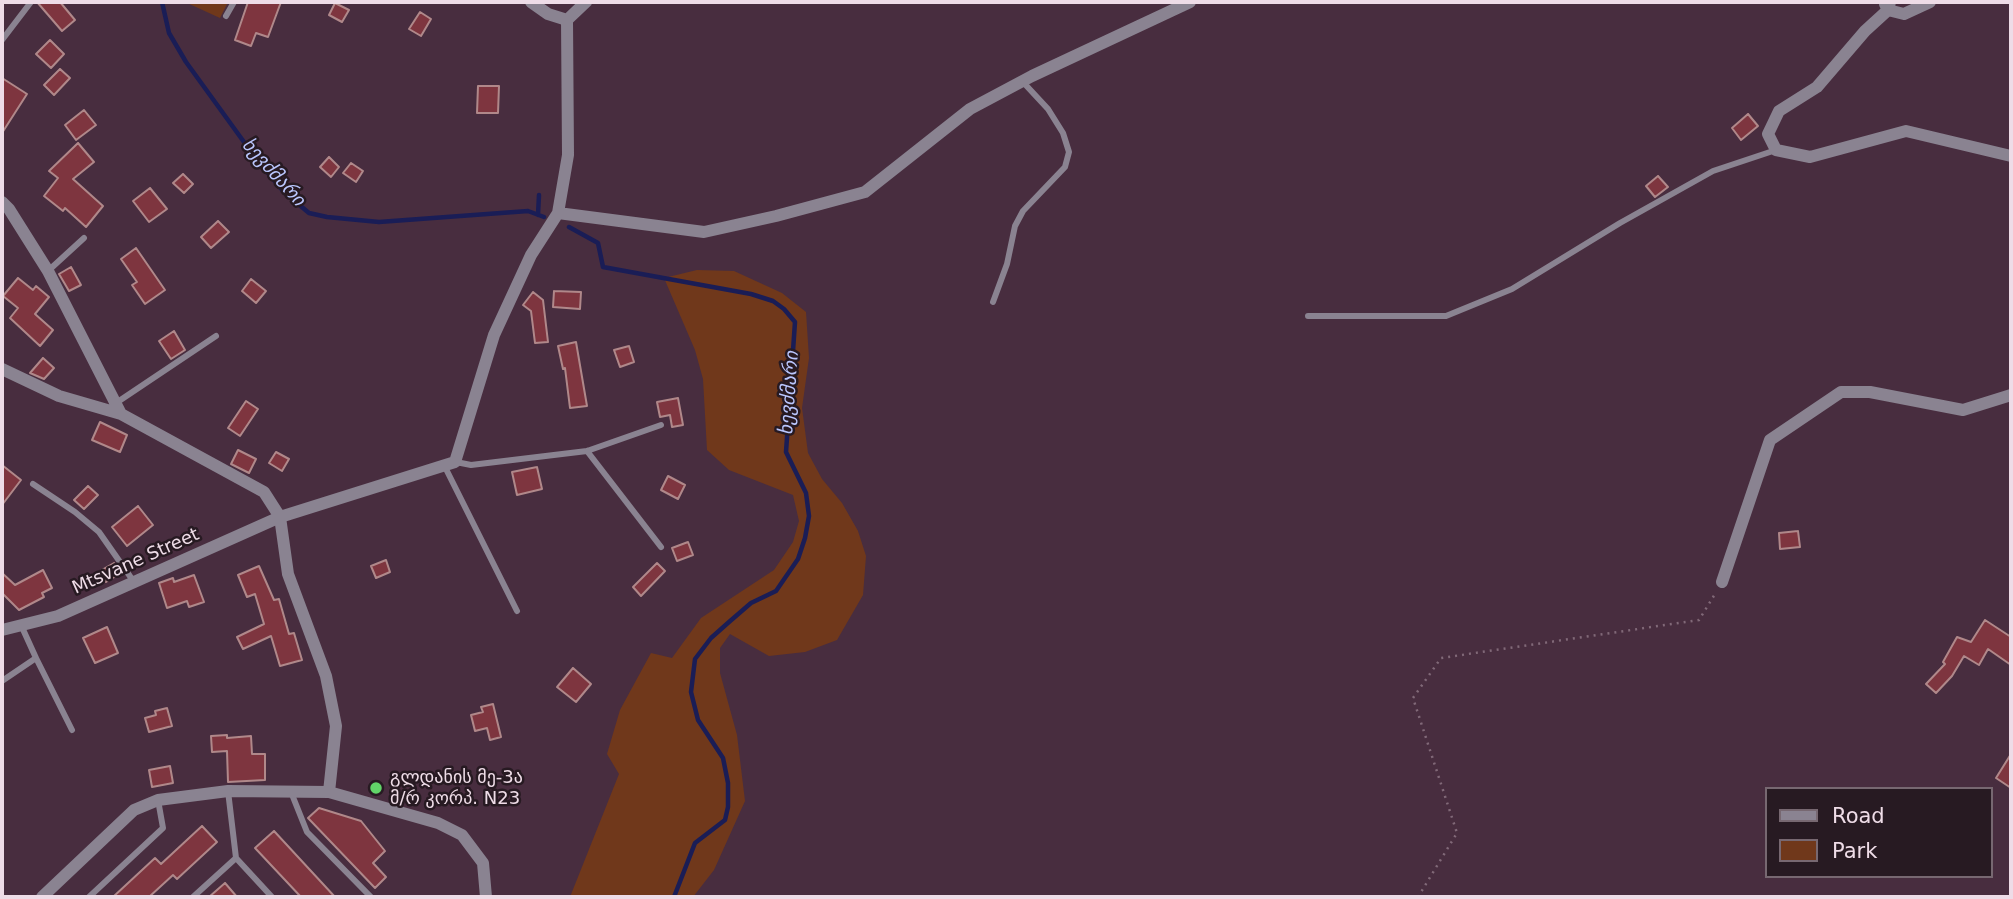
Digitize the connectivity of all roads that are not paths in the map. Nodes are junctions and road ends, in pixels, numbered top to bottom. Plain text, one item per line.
1 (31, 2) edge
2 (234, 2) edge
3 (531, 2) edge
4 (586, 2) edge
5 (1190, 2) edge
6 (1930, 2) edge
7 (1888, 5) edge
8 (226, 16) dead end
9 (567, 20) junction
10 (2, 40) edge
11 (1022, 81) junction
12 (1776, 150) junction
13 (2011, 156) edge
14 (2, 202) edge
15 (558, 213) junction
16 (85, 238) dead end
17 (48, 271) junction
18 (993, 302) dead end
19 (1308, 316) dead end
20 (216, 336) dead end
21 (2, 369) edge
22 (2011, 395) edge
23 (119, 409) junction
24 (661, 425) dead end
25 (587, 451) junction
26 (449, 463) junction
27 (33, 484) dead end
28 (280, 517) junction
29 (661, 547) dead end
30 (134, 582) junction
31 (1722, 582) road end
32 (517, 611) dead end
33 (21, 625) junction
34 (2, 630) edge
35 (36, 658) junction
36 (2, 681) edge
37 (72, 730) dead end
38 (228, 791) junction
39 (291, 792) junction
40 (329, 792) junction
41 (158, 800) junction
42 (236, 858) junction
43 (43, 897) edge
44 (89, 897) edge
45 (193, 897) edge
46 (272, 897) edge
47 (371, 897) edge
48 (486, 897) edge

1 - 10 lane
2 - 8 lane
3 - 9 street
4 - 9 street
5 - 11 street
6 - 7 street
7 - 12 street
9 - 15 street
11 - 15 street
11 - 18 lane
12 - 13 street
12 - 19 lane
14 - 17 street
15 - 26 street
16 - 17 lane
17 - 23 street
20 - 23 lane
21 - 23 street
22 - 31 street
23 - 28 street
24 - 25 lane
25 - 26 lane
25 - 29 lane
26 - 28 street, Mtsvane Street
26 - 32 lane
27 - 30 lane
28 - 30 street, Mtsvane Street
28 - 40 street
30 - 33 street, Mtsvane Street
33 - 34 street, Mtsvane Street
33 - 35 lane
35 - 36 lane
35 - 37 lane
38 - 39 street
38 - 41 street
38 - 42 lane
39 - 40 street
39 - 47 lane
40 - 48 street
41 - 43 street
41 - 44 lane
42 - 45 lane
42 - 46 lane

